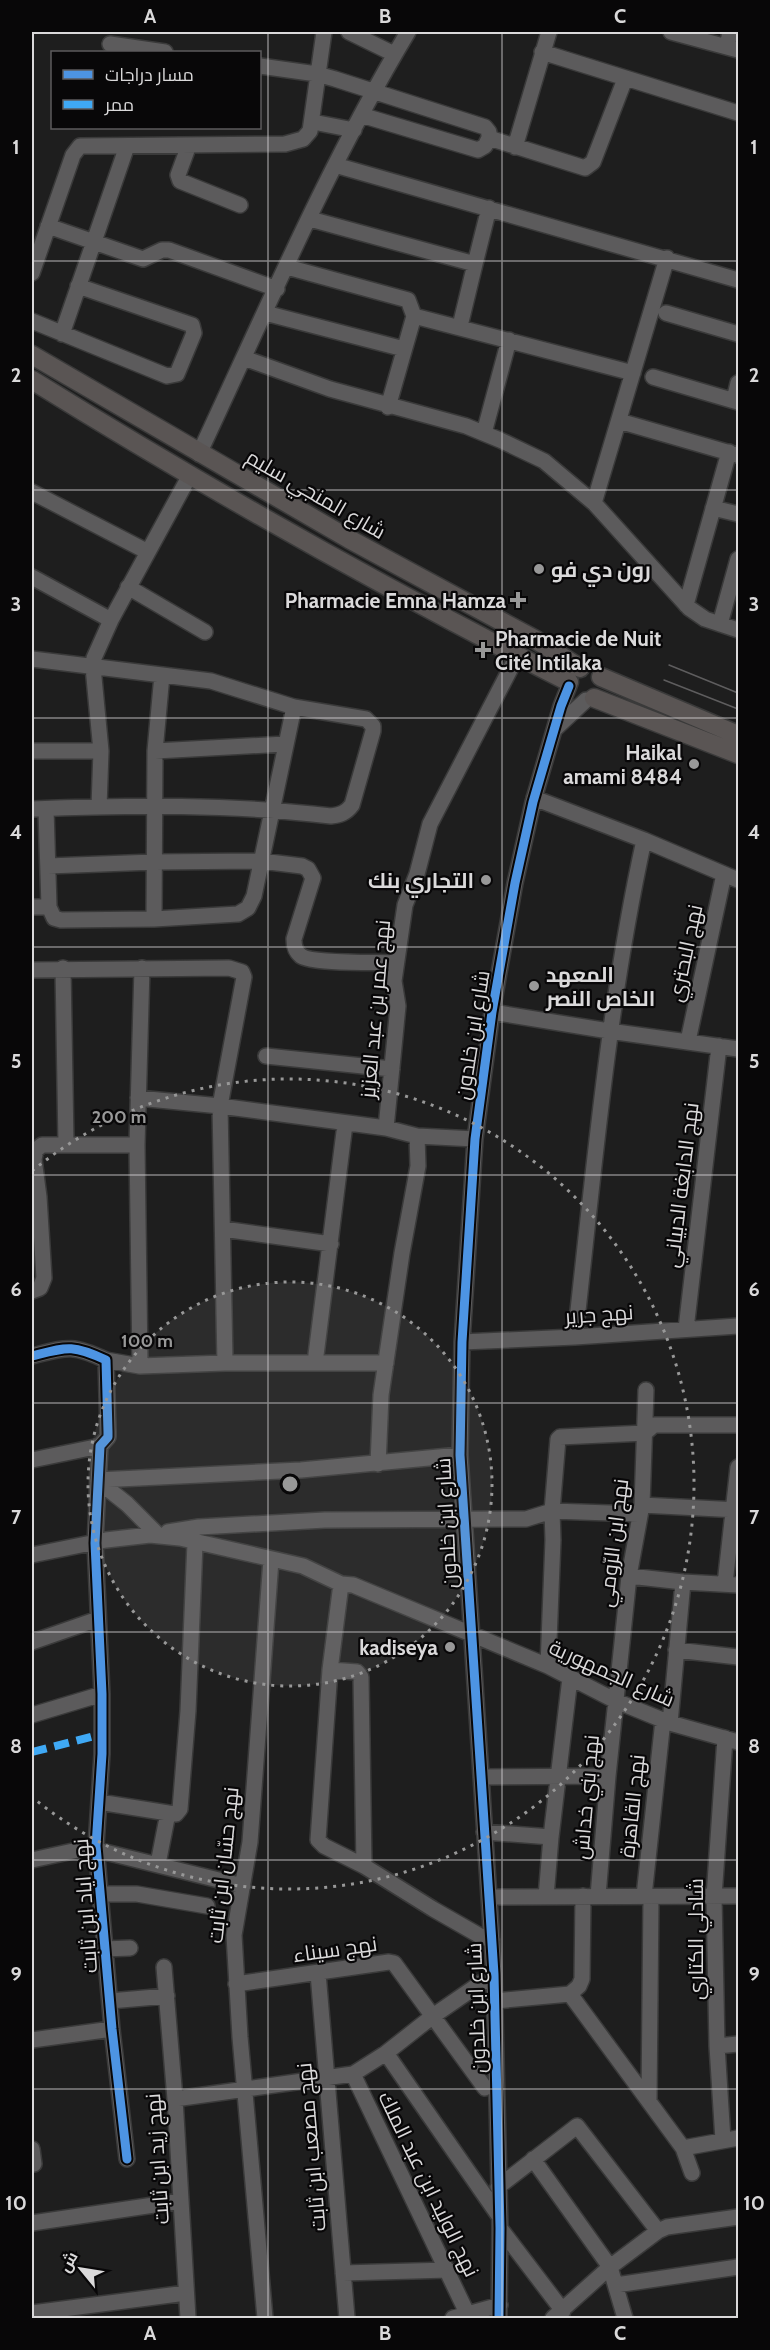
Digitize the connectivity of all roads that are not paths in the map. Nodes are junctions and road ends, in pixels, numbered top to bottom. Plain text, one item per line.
1 (324, 32) edge
2 (349, 32) edge
3 (408, 32) edge
4 (549, 32) edge
5 (671, 32) edge
6 (730, 32) edge
7 (110, 45) dead end
8 (733, 49) edge
9 (157, 51) edge
10 (542, 52) junction
11 (394, 54) junction
12 (261, 66) edge
13 (317, 74) junction
14 (625, 79) junction
15 (372, 92) junction
16 (738, 113) edge
17 (361, 115) junction
18 (313, 122) junction
19 (354, 130) junction
20 (489, 138) junction
21 (189, 145) junction
22 (127, 146) junction
23 (515, 147) junction
24 (335, 165) junction
25 (240, 205) dead end
26 (489, 208) junction
27 (310, 219) junction
28 (48, 226) junction
29 (94, 241) junction
30 (667, 258) junction
31 (475, 264) junction
32 (287, 267) junction
33 (32, 273) edge
34 (738, 280) edge
35 (78, 286) junction
36 (277, 289) junction
37 (666, 313) dead end
38 (266, 314) junction
39 (414, 316) junction
40 (32, 321) edge
41 (460, 326) junction
42 (62, 334) junction
43 (738, 334) edge
44 (509, 340) junction
45 (404, 349) junction
46 (32, 356) edge
47 (244, 358) junction
48 (633, 373) junction
49 (653, 377) dead end
50 (32, 380) edge
51 (738, 383) edge
52 (736, 401) edge
53 (388, 407) junction
54 (619, 421) junction
55 (484, 433) junction
56 (200, 454) junction
57 (734, 454) edge
58 (190, 475) junction
59 (32, 492) edge
60 (594, 503) junction
61 (713, 508) junction
62 (738, 514) edge
63 (148, 552) junction
64 (737, 567) edge
65 (32, 578) edge
66 (128, 587) junction
67 (686, 605) junction
68 (111, 620) junction
69 (720, 624) junction
70 (738, 630) edge
71 (205, 632) dead end
72 (517, 656) junction
73 (32, 659) edge
74 (93, 667) junction
75 (580, 668) junction
76 (162, 675) junction
77 (601, 677) junction
78 (569, 684) junction
79 (590, 699) junction
80 (294, 707) junction
81 (552, 733) junction
82 (738, 735) edge
83 (285, 744) junction
84 (32, 750) edge
85 (100, 751) junction
86 (155, 751) junction
87 (738, 754) edge
88 (534, 798) junction
89 (155, 806) junction
90 (99, 807) junction
91 (39, 809) edge
92 (271, 809) junction
93 (644, 840) junction
94 (261, 861) junction
95 (154, 862) junction
96 (48, 866) junction
97 (731, 877) edge
98 (32, 907) edge
99 (49, 907) junction
100 (154, 919) junction
101 (396, 963) junction
102 (63, 968) junction
103 (142, 968) junction
104 (32, 970) edge
105 (492, 1012) junction
106 (609, 1031) junction
107 (688, 1041) junction
108 (718, 1046) junction
109 (738, 1048) edge
110 (266, 1056) dead end
111 (392, 1069) junction
112 (138, 1098) junction
113 (220, 1106) junction
114 (345, 1124) junction
115 (386, 1128) junction
116 (417, 1136) junction
117 (475, 1139) junction
118 (66, 1144) junction
119 (137, 1145) junction
120 (223, 1229) junction
121 (331, 1244) junction
122 (32, 1291) edge
123 (738, 1326) edge
124 (686, 1329) junction
125 (575, 1337) junction
126 (462, 1342) junction
127 (32, 1356) edge
128 (106, 1360) junction
129 (225, 1363) junction
130 (315, 1363) junction
131 (386, 1364) junction
132 (140, 1366) junction
133 (646, 1390) dead end
134 (738, 1425) edge
135 (645, 1432) junction
136 (100, 1446) junction
137 (460, 1455) junction
138 (32, 1460) edge
139 (378, 1464) junction
140 (738, 1467) edge
141 (98, 1480) junction
142 (640, 1510) junction
143 (737, 1510) edge
144 (552, 1511) junction
145 (464, 1519) junction
146 (155, 1535) junction
147 (95, 1543) junction
148 (195, 1543) junction
149 (32, 1555) edge
150 (271, 1560) junction
151 (629, 1576) junction
152 (683, 1582) junction
153 (341, 1584) junction
154 (732, 1584) edge
155 (99, 1620) junction
156 (471, 1636) junction
157 (32, 1642) edge
158 (676, 1650) junction
159 (738, 1657) edge
160 (548, 1666) junction
161 (330, 1670) junction
162 (570, 1678) junction
163 (102, 1694) junction
164 (616, 1701) junction
165 (32, 1715) edge
166 (666, 1721) junction
167 (732, 1740) edge
168 (560, 1775) junction
169 (608, 1776) junction
170 (481, 1777) junction
171 (99, 1802) junction
172 (168, 1813) junction
173 (484, 1832) junction
174 (551, 1837) junction
175 (96, 1848) junction
176 (32, 1860) edge
177 (158, 1864) junction
178 (364, 1866) junction
179 (243, 1886) junction
180 (101, 1894) junction
181 (546, 1896) junction
182 (590, 1896) junction
183 (647, 1896) junction
184 (738, 1896) edge
185 (489, 1897) junction
186 (714, 1897) junction
187 (207, 1906) dead end
188 (492, 1940) junction
189 (130, 1948) dead end
190 (104, 1949) junction
191 (164, 1967) dead end
192 (318, 1973) junction
193 (494, 1974) junction
194 (236, 1984) junction
195 (570, 1994) junction
196 (166, 1996) junction
197 (110, 2001) junction
198 (495, 2001) junction
199 (433, 2016) junction
200 (112, 2029) junction
201 (32, 2040) edge
202 (738, 2044) edge
203 (717, 2046) junction
204 (386, 2053) junction
205 (353, 2074) junction
206 (326, 2076) junction
207 (245, 2088) junction
208 (485, 2088) dead end
209 (175, 2099) junction
210 (649, 2101) junction
211 (731, 2139) edge
212 (683, 2148) junction
213 (127, 2159) dead end
214 (533, 2159) junction
215 (692, 2173) dead end
216 (498, 2187) junction
217 (181, 2201) junction
218 (738, 2217) edge
219 (32, 2223) edge
220 (500, 2223) junction
221 (657, 2231) junction
222 (610, 2267) junction
223 (738, 2267) edge
224 (448, 2270) junction
225 (343, 2273) junction
226 (616, 2285) junction
227 (186, 2293) junction
228 (500, 2312) edge
229 (32, 2313) edge
230 (467, 2313) junction
231 (558, 2314) edge
232 (188, 2319) edge
233 (265, 2319) edge
234 (347, 2319) edge
235 (453, 2319) edge
236 (625, 2319) edge

1 - 13 street
2 - 11 street
3 - 11 street
4 - 10 street
5 - 8 street
6 - 8 street
7 - 9 street
10 - 14 street
10 - 23 street
11 - 15 street
12 - 13 street
13 - 15 street
13 - 18 street
14 - 16 street
14 - 23 street
15 - 17 street
15 - 20 street
17 - 19 street
17 - 20 street
18 - 19 street
18 - 21 street
19 - 24 street
20 - 23 street
21 - 22 street
21 - 25 street
22 - 28 street
22 - 29 street
24 - 26 street
24 - 27 street
26 - 30 street
26 - 31 street
27 - 31 street
27 - 32 street
28 - 29 street
28 - 33 street
29 - 35 street
29 - 36 street
30 - 34 street
30 - 48 street
31 - 41 street
32 - 36 street
32 - 39 street
35 - 42 street
35 - 42 street
36 - 38 street
37 - 43 street
38 - 45 street
38 - 47 street
39 - 41 street
39 - 45 street
40 - 42 street
41 - 44 street
44 - 48 street
44 - 55 street
45 - 53 street
46 - 56 main road, شارع المنجي سليم
47 - 53 street
47 - 56 street
48 - 54 street
49 - 52 street
50 - 58 main road
51 - 52 street
53 - 55 street
54 - 57 street
54 - 60 street
55 - 60 street
56 - 75 main road, شارع المنجي سليم
57 - 61 street
58 - 63 street
58 - 72 main road
59 - 63 street
60 - 67 street
61 - 62 street
61 - 67 street
63 - 66 street
64 - 69 street
65 - 68 street
66 - 68 street
66 - 71 street
67 - 69 street
68 - 74 street
69 - 70 street
72 - 78 main road
72 - 101 street, نهج عمر بن عبد العزيز
73 - 74 street
74 - 76 street
74 - 85 street
75 - 77 main road
75 - 78 main road
76 - 80 street
76 - 86 street
77 - 79 main road
77 - 82 main road
78 - 79 main road
78 - 81 street
79 - 81 street
79 - 87 main road
80 - 83 street
80 - 92 street
81 - 88 street, شارع ابن خلدون
83 - 86 street
83 - 92 street
84 - 85 street
85 - 90 street
86 - 89 street
88 - 93 street
88 - 105 street, شارع ابن خلدون
89 - 90 street
89 - 92 street
89 - 95 street
90 - 91 street
91 - 96 street
92 - 94 street
93 - 97 street
93 - 106 street
94 - 95 street
94 - 100 street
94 - 101 street
95 - 96 street
95 - 100 street
96 - 99 street
97 - 107 street, نهج البحتري
98 - 99 street
99 - 100 street
101 - 111 street, نهج عمر بن عبد العزيز
102 - 103 street
102 - 104 street
102 - 118 street
103 - 112 street
103 - 113 street
105 - 106 street
105 - 117 street, شارع ابن خلدون
106 - 107 street
106 - 125 street
107 - 108 street
108 - 109 street
108 - 124 street, نهج الدابغة الدبياني
110 - 111 street
111 - 115 street, نهج عمر بن عبد العزيز
112 - 113 street
112 - 119 street
113 - 114 street
113 - 120 street
114 - 115 street
114 - 121 street
115 - 116 street
116 - 117 street
116 - 131 street
117 - 126 street, شارع ابن خلدون
118 - 119 street
118 - 122 street
119 - 132 street
120 - 121 street
120 - 129 street
121 - 130 street
123 - 124 street, نهج جرير
124 - 125 street, نهج جرير
125 - 126 street, نهج جرير
126 - 137 street, شارع ابن خلدون
127 - 128 street
128 - 132 street
128 - 136 street, نهج اياد ابن ثابت
129 - 130 street
129 - 132 street
130 - 131 street
131 - 139 street
133 - 135 street, نهج ابن الرّومي
134 - 135 street
135 - 142 street, نهج ابن الرّومي
135 - 144 street
136 - 138 street
136 - 141 street, نهج اياد ابن ثابت
137 - 139 street
137 - 145 street, شارع ابن خلدون
139 - 141 street
140 - 143 street
141 - 146 street
141 - 147 street, نهج اياد ابن ثابت
142 - 143 street
142 - 144 street
142 - 151 street, نهج ابن الرّومي
143 - 154 street
144 - 145 street
144 - 160 street
145 - 146 street
145 - 156 street, شارع ابن خلدون
146 - 147 street
146 - 148 street, شارع الجمهورية
147 - 149 street
147 - 155 street, نهج اياد ابن ثابت
148 - 150 street, شارع الجمهورية
148 - 172 street
150 - 153 street, شارع الجمهورية
150 - 179 street, نهج حسّان ابن ثابت
151 - 152 street
151 - 164 street, نهج ابن الرّومي
152 - 154 street
152 - 158 street, نهج القاهرة
153 - 156 street, شارع الجمهورية
153 - 161 street
155 - 157 street
155 - 163 street, نهج اياد ابن ثابت
156 - 160 street, شارع الجمهورية
156 - 170 street, شارع ابن خلدون
158 - 159 street
158 - 166 street, نهج القاهرة
160 - 162 street, شارع الجمهورية
161 - 178 street
161 - 178 street
162 - 164 street, شارع الجمهورية
162 - 168 street
163 - 165 street
163 - 171 street, نهج اياد ابن ثابت
164 - 166 street, شارع الجمهورية
164 - 169 street, نهج بني خداش
166 - 167 street, شارع الجمهورية
166 - 183 street, نهج القاهرة
167 - 186 street, شادلي الكتاري
168 - 169 street
168 - 170 street
168 - 174 street
169 - 182 street, نهج بني خداش
170 - 173 street, شارع ابن خلدون
171 - 172 street
171 - 175 street, نهج اياد ابن ثابت
172 - 177 street
173 - 174 street
173 - 185 street, شارع ابن خلدون
174 - 181 street
175 - 176 street
175 - 177 street
175 - 180 street, نهج اياد ابن ثابت
177 - 179 street
178 - 188 street
179 - 194 street, نهج حسّان ابن ثابت
180 - 187 street
180 - 190 street, نهج اياد ابن ثابت
181 - 182 street
181 - 185 street
182 - 183 street
182 - 195 street, نهج بني خداش
183 - 186 street
183 - 210 street, نهج القاهرة
184 - 186 street
185 - 188 street, شارع ابن خلدون
186 - 203 street, شادلي الكتاري
188 - 193 street, شارع ابن خلدون
189 - 190 street
190 - 197 street, نهج اياد ابن ثابت
191 - 196 street, نهج زيد ابن ثابت
192 - 194 street, نهج سيناء
192 - 199 street, نهج سيناء
192 - 206 street, نهج مصعب ابن ثابت
193 - 198 street, شارع ابن خلدون
193 - 199 street
194 - 207 street, نهج حسّان ابن ثابت
195 - 198 street
195 - 210 street
196 - 197 street
196 - 209 street, نهج زيد ابن ثابت
197 - 200 street, نهج اياد ابن ثابت
198 - 216 street, شارع ابن خلدون
199 - 204 street
199 - 208 street, نهج سيناء
200 - 201 street
200 - 213 street, نهج اياد ابن ثابت
202 - 203 street
203 - 211 street, شادلي الكتاري
204 - 205 street
204 - 220 street
205 - 206 street
205 - 224 street, نهج الوليد ابن عبد الملك
206 - 207 street
206 - 225 street, نهج مصعب ابن ثابت
207 - 209 street
207 - 233 street, نهج حسّان ابن ثابت
209 - 217 street, نهج زيد ابن ثابت
210 - 212 street
211 - 212 street
212 - 215 street
214 - 216 street
214 - 221 street
214 - 222 street
216 - 220 street, شارع ابن خلدون
217 - 219 street
217 - 227 street, نهج زيد ابن ثابت
218 - 221 street
220 - 228 street, شارع ابن خلدون
220 - 231 street
221 - 222 street
222 - 226 street
222 - 231 street
223 - 226 street
224 - 225 street
224 - 230 street, نهج الوليد ابن عبد الملك
225 - 234 street, نهج مصعب ابن ثابت
226 - 236 street
227 - 229 street
227 - 232 street, نهج زيد ابن ثابت
228 - 230 street
230 - 235 street

